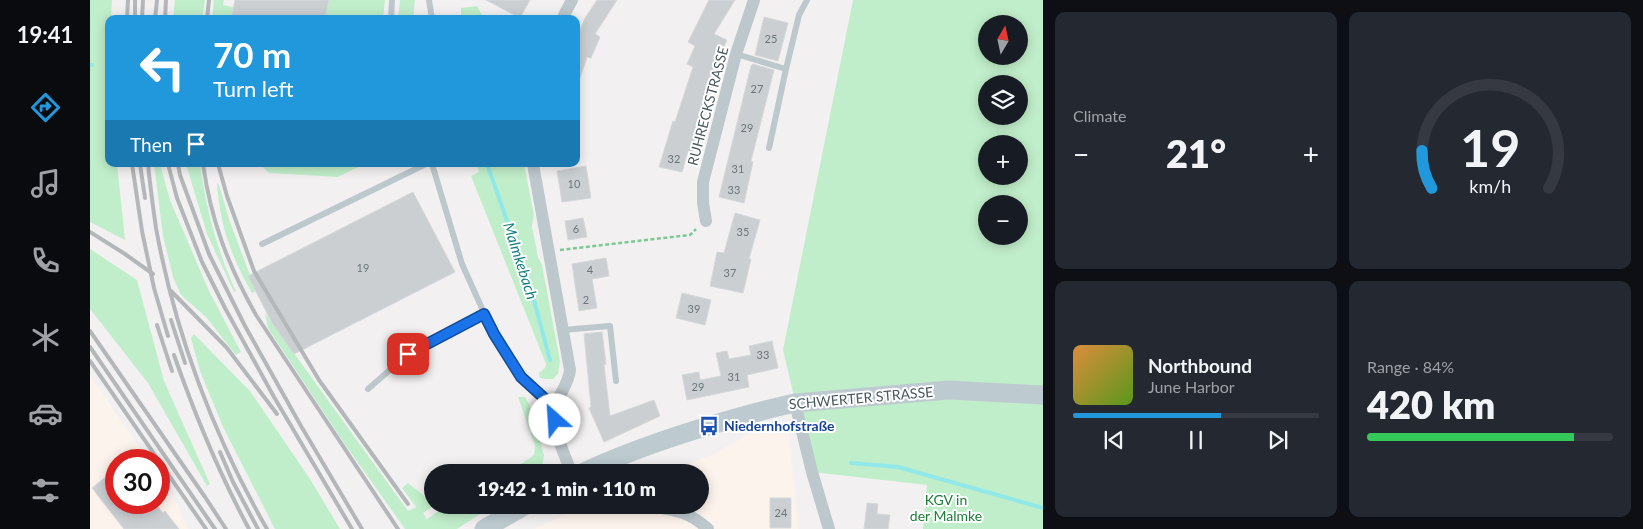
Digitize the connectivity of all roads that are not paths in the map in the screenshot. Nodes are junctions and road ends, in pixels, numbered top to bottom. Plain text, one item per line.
1 (392, 0) edge
2 (429, 0) edge
3 (572, 0) edge
4 (754, 0) edge
5 (807, 0) edge
6 (391, 15) edge
7 (431, 15) edge
8 (564, 15) edge
9 (736, 54) junction
10 (786, 69) junction
11 (769, 148) dead end
12 (420, 167) edge
13 (433, 167) edge
14 (534, 167) edge
15 (706, 221) road end
16 (262, 244) dead end
17 (484, 314) junction
18 (562, 330) junction
19 (616, 381) dead end
20 (368, 389) dead end
21 (1043, 395) edge
22 (795, 403) junction
23 (555, 408) junction
24 (568, 464) edge
25 (609, 464) edge
26 (510, 514) edge
27 (685, 514) edge
28 (484, 529) edge
29 (708, 529) edge
30 (830, 529) edge

1 - 6 lane
2 - 7 lane
3 - 8 street
4 - 9 street, RUHRECKSTRASSE
5 - 10 lane
9 - 10 lane
9 - 15 street, RUHRECKSTRASSE
10 - 11 lane
12 - 16 lane
13 - 17 lane
14 - 18 street
17 - 20 lane
17 - 23 lane
18 - 19 lane
18 - 23 street
21 - 22 main road, SCHWERTER STRASSE
22 - 25 main road, SCHWERTER STRASSE
22 - 30 street
23 - 24 street
26 - 28 main road
27 - 29 street

